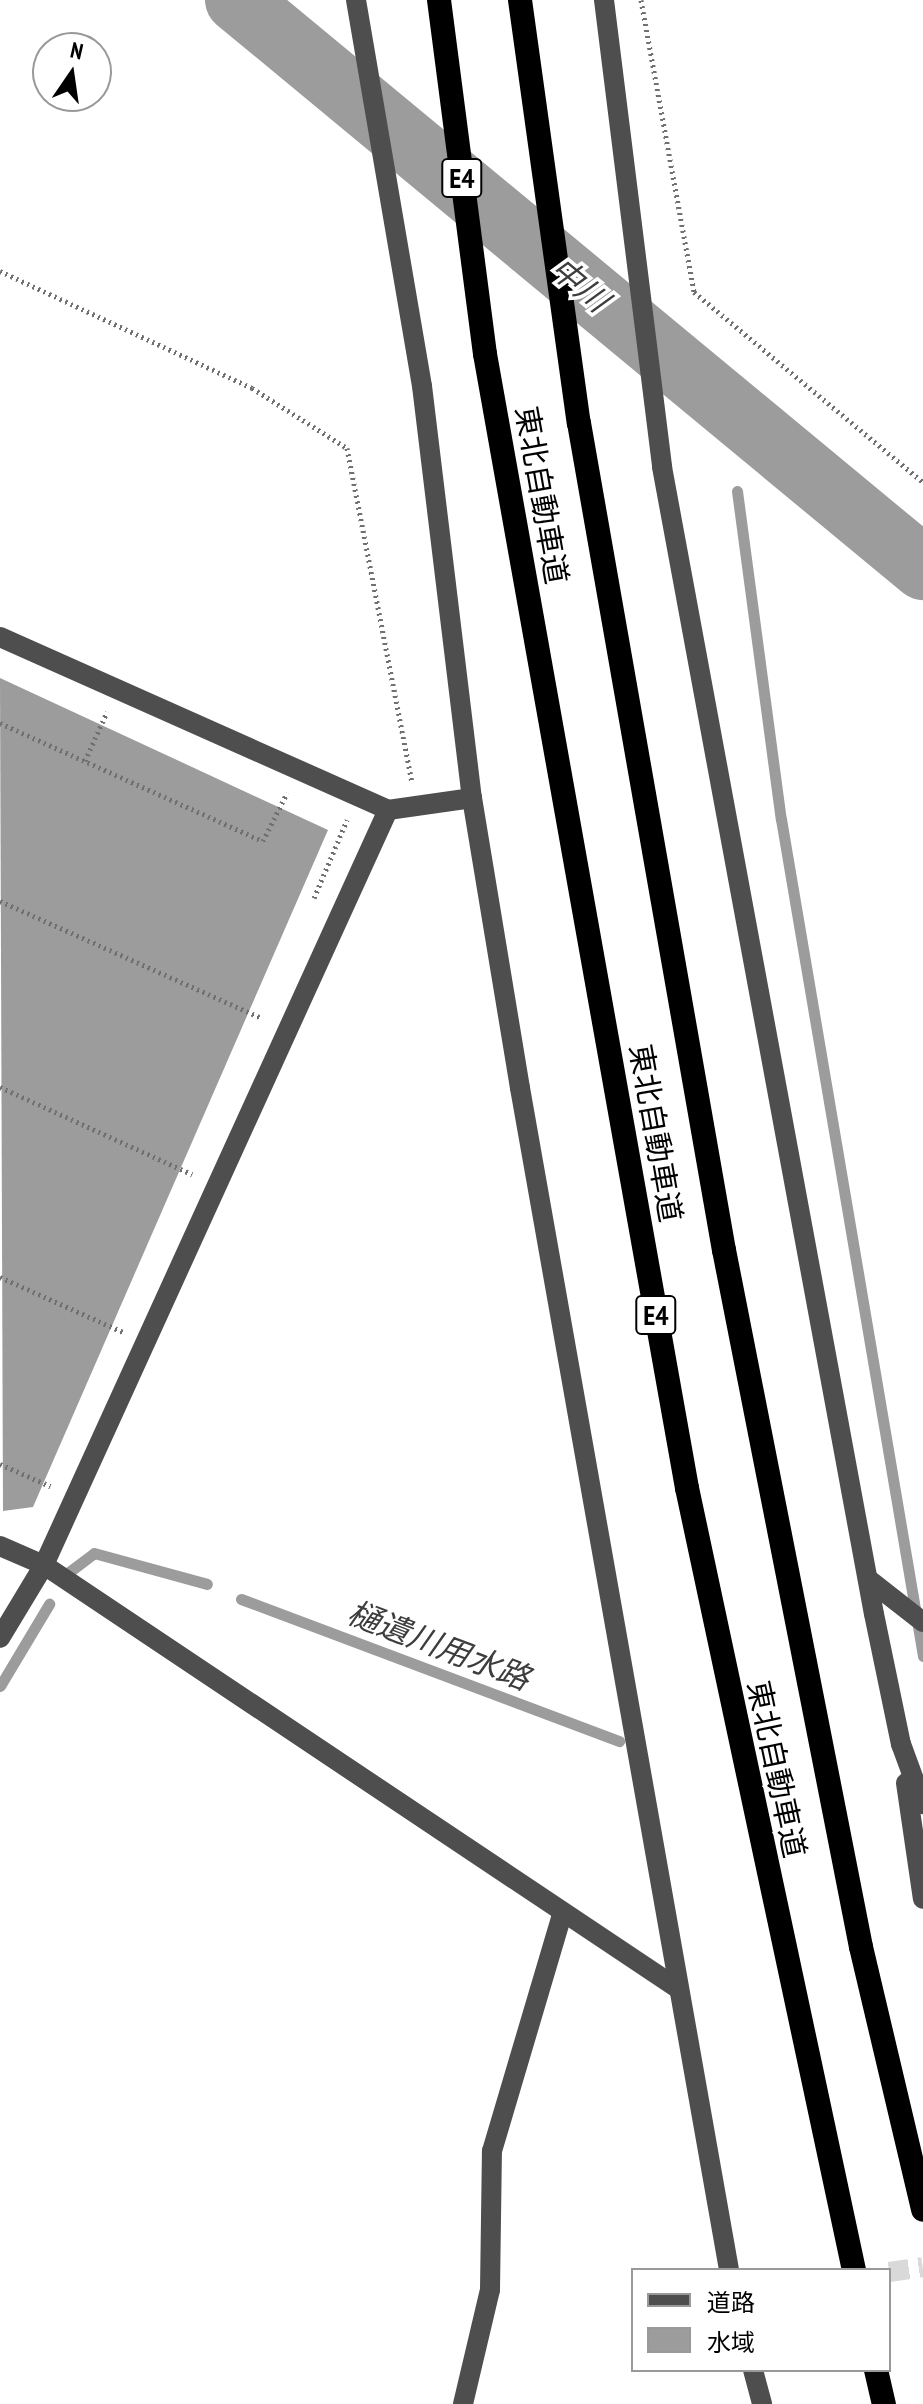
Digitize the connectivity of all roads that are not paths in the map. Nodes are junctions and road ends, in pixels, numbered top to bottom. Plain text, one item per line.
1 (356, 0) edge
2 (520, 0) edge
3 (604, 0) edge
4 (439, 1) edge
5 (0, 637) edge
6 (472, 798) junction
7 (388, 810) junction
8 (0, 1546) edge
9 (44, 1565) junction
10 (868, 1579) junction
11 (923, 1622) edge
12 (0, 1638) edge
13 (901, 1744) junction
14 (923, 1804) edge
15 (923, 1899) edge
16 (563, 1912) junction
17 (677, 1988) junction
18 (923, 2210) edge
19 (729, 2268) edge
20 (854, 2268) edge
21 (754, 2372) edge
22 (876, 2372) edge
23 (463, 2404) edge
24 (762, 2404) edge
25 (884, 2404) edge

1 - 6 street
2 - 18 highway, 東北自動車道
3 - 10 street
4 - 20 highway, 東北自動車道 / E4
5 - 7 street
6 - 7 street
6 - 17 street
7 - 9 street
8 - 9 street
9 - 12 street
9 - 16 street
10 - 11 street
10 - 13 street
13 - 14 street
13 - 15 street
16 - 17 street
16 - 23 street
17 - 19 street
21 - 24 street
22 - 25 highway

